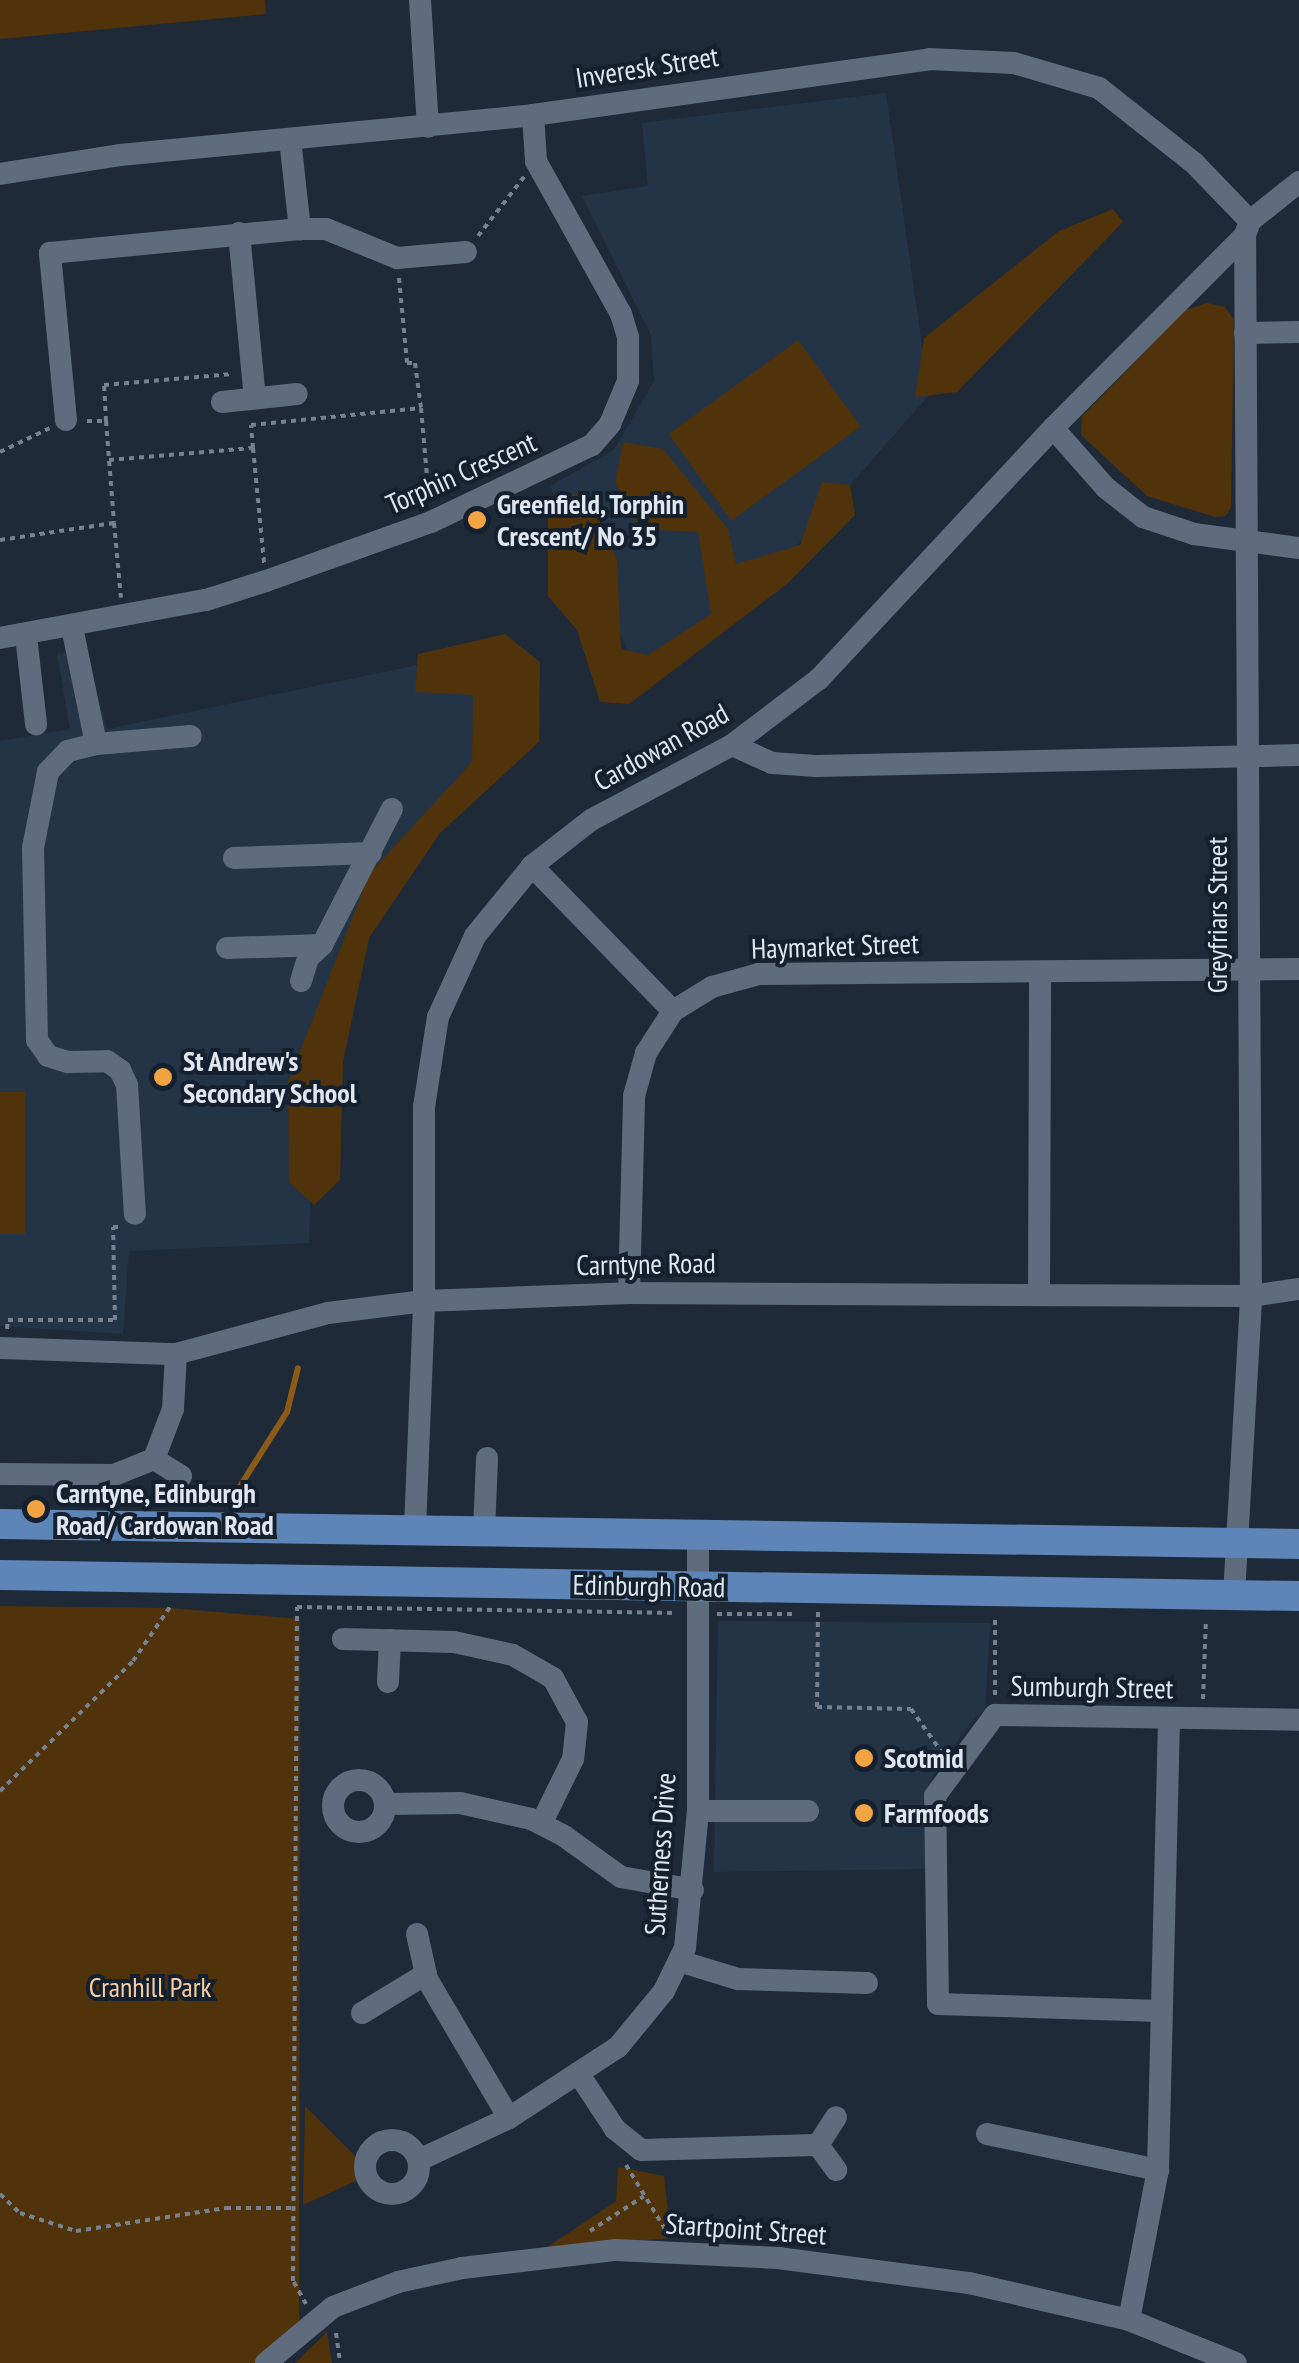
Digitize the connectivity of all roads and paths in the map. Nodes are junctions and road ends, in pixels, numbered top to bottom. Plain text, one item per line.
1 (420, 0) edge
2 (533, 115) junction
3 (428, 126) junction
4 (290, 140) junction
5 (536, 161) junction
6 (0, 174) edge
7 (1299, 182) edge
8 (1247, 228) junction
9 (300, 229) junction
10 (239, 233) junction
11 (466, 252) joint
12 (397, 258) junction
13 (1299, 332) edge
14 (1245, 333) junction
15 (253, 372) junction
16 (297, 394) dead end
17 (255, 398) junction
18 (222, 402) dead end
19 (421, 408) junction
20 (66, 420) junction
21 (106, 421) junction
22 (1052, 428) junction
23 (253, 448) junction
24 (0, 452) edge
25 (108, 460) junction
26 (430, 522) junction
27 (114, 523) junction
28 (0, 540) edge
29 (1246, 542) junction
30 (1299, 548) edge
31 (266, 581) junction
32 (123, 616) junction
33 (72, 627) junction
34 (26, 636) junction
35 (0, 638) edge
36 (36, 724) dead end
37 (191, 736) dead end
38 (96, 744) junction
39 (732, 745) junction
40 (1246, 756) junction
41 (1299, 756) edge
42 (392, 808) dead end
43 (371, 852) junction
44 (234, 858) dead end
45 (532, 866) junction
46 (322, 945) junction
47 (226, 948) dead end
48 (1299, 969) edge
49 (1247, 970) junction
50 (1040, 972) junction
51 (302, 981) dead end
52 (673, 1010) junction
53 (135, 1214) joint
54 (1299, 1289) edge
55 (629, 1292) junction
56 (1039, 1294) junction
57 (1251, 1296) junction
58 (424, 1302) junction
59 (3, 1348) edge
60 (176, 1354) junction
61 (154, 1458) junction
62 (486, 1458) dead end
63 (0, 1474) edge
64 (180, 1476) dead end
65 (0, 1524) edge
66 (311, 1528) junction
67 (415, 1529) junction
68 (493, 1531) junction
69 (698, 1534) junction
70 (1237, 1543) junction
71 (1299, 1544) edge
72 (0, 1575) edge
73 (180, 1578) junction
74 (500, 1584) junction
75 (696, 1586) junction
76 (818, 1588) junction
77 (304, 1594) junction
78 (1234, 1595) junction
79 (1299, 1596) edge
80 (995, 1616) dead end
81 (1206, 1619) dead end
82 (343, 1639) dead end
83 (390, 1640) junction
84 (388, 1682) dead end
85 (995, 1715) junction
86 (1169, 1718) junction
87 (1202, 1718) junction
88 (1299, 1720) edge
89 (954, 1770) junction
90 (0, 1790) edge
91 (386, 1804) dead end
92 (698, 1812) junction
93 (808, 1812) dead end
94 (541, 1824) junction
95 (694, 1890) junction
96 (416, 1934) dead end
97 (679, 1960) junction
98 (426, 1974) junction
99 (866, 1983) dead end
100 (1161, 2011) junction
101 (362, 2013) dead end
102 (578, 2073) junction
103 (836, 2117) dead end
104 (510, 2118) junction
105 (615, 2129) junction
106 (987, 2134) dead end
107 (818, 2145) junction
108 (418, 2160) dead end
109 (836, 2170) dead end
110 (1158, 2170) junction
111 (0, 2194) edge
112 (644, 2196) junction
113 (294, 2208) junction
114 (580, 2238) dead end
115 (680, 2253) junction
116 (324, 2314) junction
117 (1129, 2320) junction
118 (266, 2363) edge
119 (340, 2363) edge
120 (1236, 2363) edge

1 - 3 street
2 - 3 street, Inveresk Street
2 - 5 street, Torphin Crescent
2 - 8 street, Inveresk Street
3 - 4 street, Inveresk Street
4 - 6 street, Inveresk Street
4 - 9 street
5 - 11 path
5 - 26 street, Torphin Crescent
7 - 8 street, Cardowan Road
8 - 14 street, Greyfriars Street
8 - 22 street, Cardowan Road
9 - 10 street
9 - 12 street
10 - 15 street
10 - 20 street
11 - 12 street
12 - 19 path
13 - 14 street
14 - 29 street, Greyfriars Street
15 - 17 street
15 - 21 path
16 - 17 street
17 - 18 street
19 - 23 path
19 - 26 path
20 - 21 path
20 - 24 path
21 - 25 path
22 - 29 street
22 - 39 street, Cardowan Road
23 - 25 path
23 - 31 path
25 - 27 path
26 - 31 street, Torphin Crescent
27 - 28 path
27 - 32 path
29 - 30 street
29 - 40 street, Greyfriars Street
31 - 32 street, Torphin Crescent
32 - 33 street, Torphin Crescent
33 - 34 street, Torphin Crescent
33 - 38 street
34 - 35 street, Torphin Crescent
34 - 36 street
37 - 38 street
38 - 53 street
39 - 40 street
39 - 45 street, Cardowan Road
40 - 41 street
40 - 49 street, Greyfriars Street
42 - 43 street
43 - 44 street
43 - 46 street
45 - 52 street
45 - 58 street, Cardowan Road
46 - 47 street
46 - 51 street
48 - 49 street, Haymarket Street
49 - 50 street, Haymarket Street
49 - 57 street, Greyfriars Street
50 - 52 street, Haymarket Street
50 - 56 street
52 - 55 street, Haymarket Street
53 - 59 path
54 - 57 street, Carntyne Road
55 - 56 street, Carntyne Road
55 - 58 street, Carntyne Road
56 - 57 street, Carntyne Road
57 - 70 street, Greyfriars Street
58 - 60 street, Carntyne Road
58 - 67 street, Cardowan Road
59 - 60 street, Carntyne Road
60 - 61 street
61 - 63 street
61 - 64 street
62 - 68 street
65 - 66 main road, Edinburgh Road
66 - 67 main road, Edinburgh Road
66 - 77 main road
67 - 68 main road, Edinburgh Road
68 - 69 main road, Edinburgh Road
68 - 74 main road
69 - 70 main road, Edinburgh Road
69 - 75 street, Sutherness Drive
70 - 71 main road, Edinburgh Road
70 - 78 street, Greyfriars Street
72 - 73 main road, Edinburgh Road
73 - 77 main road, Edinburgh Road
73 - 90 path
74 - 75 main road, Edinburgh Road
74 - 77 main road, Edinburgh Road
75 - 76 main road, Edinburgh Road
75 - 92 street, Sutherness Drive
76 - 78 main road, Edinburgh Road
76 - 89 path
77 - 113 path
78 - 79 main road, Edinburgh Road
80 - 85 path
81 - 87 path
82 - 83 street
83 - 84 street
83 - 94 street
85 - 86 street, Sumburgh Street
85 - 89 street, Sumburgh Street
86 - 87 street, Sumburgh Street
86 - 100 street
87 - 88 street, Sumburgh Street
89 - 100 street, Sumburgh Street
91 - 94 street
92 - 93 street
92 - 95 street, Sutherness Drive
94 - 95 street
95 - 97 street, Sutherness Drive
96 - 98 street
97 - 99 street
97 - 102 street, Sutherness Drive
98 - 101 street
98 - 104 street
100 - 110 street
102 - 104 street, Sutherness Drive
102 - 105 street
103 - 107 street
104 - 108 street, Sutherness Drive
105 - 107 street
105 - 112 path
106 - 110 street
107 - 109 street
110 - 117 street
111 - 113 path
112 - 114 path
112 - 115 path
113 - 116 path
115 - 116 street, Startpoint Street
115 - 117 street, Startpoint Street
116 - 118 street, Startpoint Street
116 - 119 path
117 - 120 street, Startpoint Street

